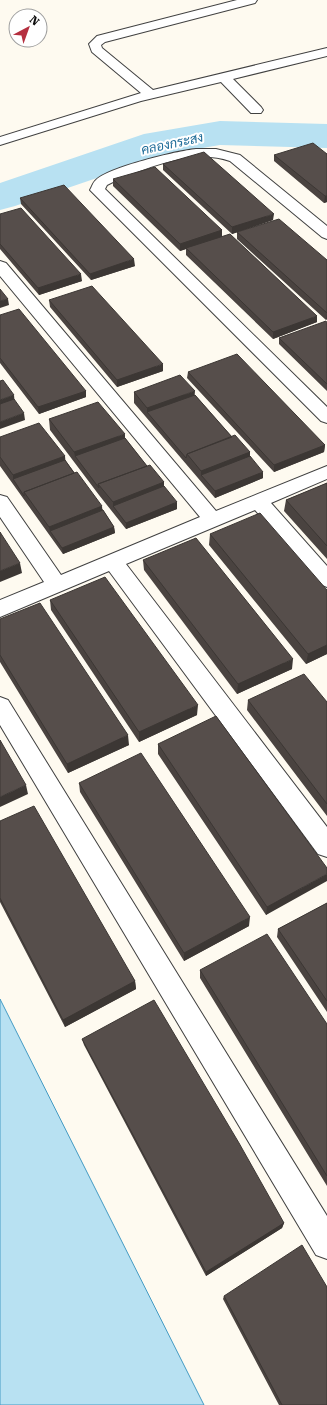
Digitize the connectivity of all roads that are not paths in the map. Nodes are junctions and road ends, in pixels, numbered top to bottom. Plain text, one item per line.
1 (251, 0) edge
2 (321, 54) edge
3 (327, 63) edge
4 (224, 77) junction
5 (151, 95) junction
6 (256, 110) dead end
7 (0, 141) edge
8 (327, 234) edge
9 (0, 266) edge
10 (327, 417) edge
11 (327, 472) edge
12 (0, 502) edge
13 (258, 502) junction
14 (212, 519) junction
15 (113, 562) junction
16 (327, 579) edge
17 (57, 585) junction
18 (0, 609) edge
19 (0, 706) edge
20 (327, 846) edge
21 (327, 1244) edge

1 - 5 street
2 - 3 street
2 - 4 street
4 - 5 street
4 - 6 street
5 - 7 street
8 - 10 street
9 - 14 street
11 - 13 street
12 - 17 street
13 - 14 street
13 - 16 street
14 - 15 street
15 - 17 street
15 - 20 street
17 - 18 street
19 - 21 street

